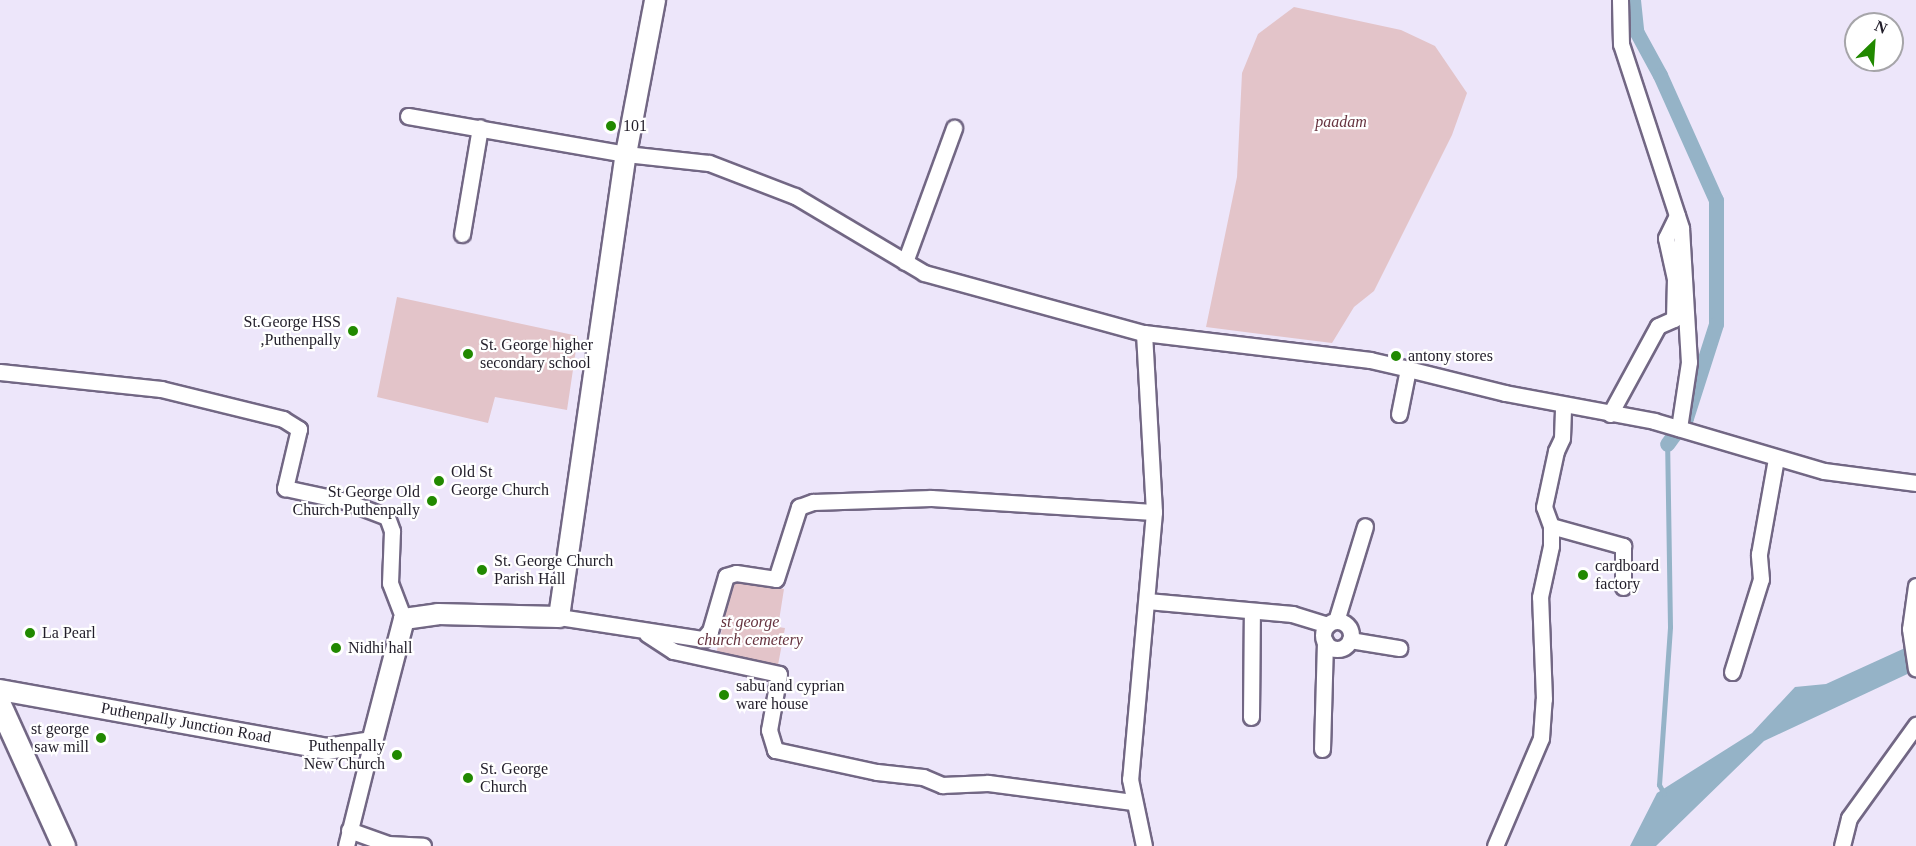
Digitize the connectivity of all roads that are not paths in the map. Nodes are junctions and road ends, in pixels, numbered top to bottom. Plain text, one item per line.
1 (655, 0) edge
2 (1620, 0) edge
3 (408, 116) dead end
4 (480, 128) junction
5 (954, 128) dead end
6 (626, 154) junction
7 (1677, 215) junction
8 (462, 234) dead end
9 (905, 262) junction
10 (1144, 333) junction
11 (1408, 369) junction
12 (0, 372) edge
13 (1563, 405) junction
14 (1399, 414) dead end
15 (1610, 414) junction
16 (1679, 428) junction
17 (1776, 459) junction
18 (1916, 483) edge
19 (1154, 512) junction
20 (1365, 526) dead end
21 (1551, 526) junction
22 (1916, 586) edge
23 (1623, 587) dead end
24 (1147, 601) junction
25 (1252, 611) junction
26 (559, 616) junction
27 (404, 619) junction
28 (1331, 623) junction
29 (642, 631) junction
30 (1350, 640) junction
31 (1325, 641) junction
32 (1400, 648) dead end
33 (1916, 669) edge
34 (1732, 672) dead end
35 (0, 690) edge
36 (0, 705) edge
37 (1251, 717) dead end
38 (1916, 725) edge
39 (372, 742) junction
40 (1322, 749) dead end
41 (1133, 802) junction
42 (349, 830) junction
43 (64, 846) edge
44 (346, 846) edge
45 (423, 846) edge
46 (1144, 846) edge
47 (1495, 846) edge
48 (1842, 846) edge

1 - 6 main road
2 - 7 street
3 - 4 street
4 - 6 street
4 - 8 street
5 - 9 street
6 - 9 street
6 - 26 main road
7 - 15 street
7 - 16 street
9 - 10 street
10 - 11 street
10 - 19 street
11 - 13 street
11 - 14 street
12 - 27 street
13 - 15 street
13 - 21 street
15 - 16 street
16 - 17 street
17 - 18 street
17 - 34 street
19 - 24 street
19 - 29 street
20 - 28 street
21 - 23 street
21 - 47 street
22 - 33 street
24 - 25 street
24 - 41 street
25 - 28 street
25 - 37 street
26 - 27 main road
26 - 29 street
27 - 39 main road
28 - 30 street
28 - 31 street
29 - 41 street
30 - 31 street
30 - 32 street
31 - 40 street
35 - 39 main road, Puthenpally Junction Road
36 - 43 highway
38 - 48 street
39 - 42 street
41 - 46 street
42 - 44 street
42 - 45 street

